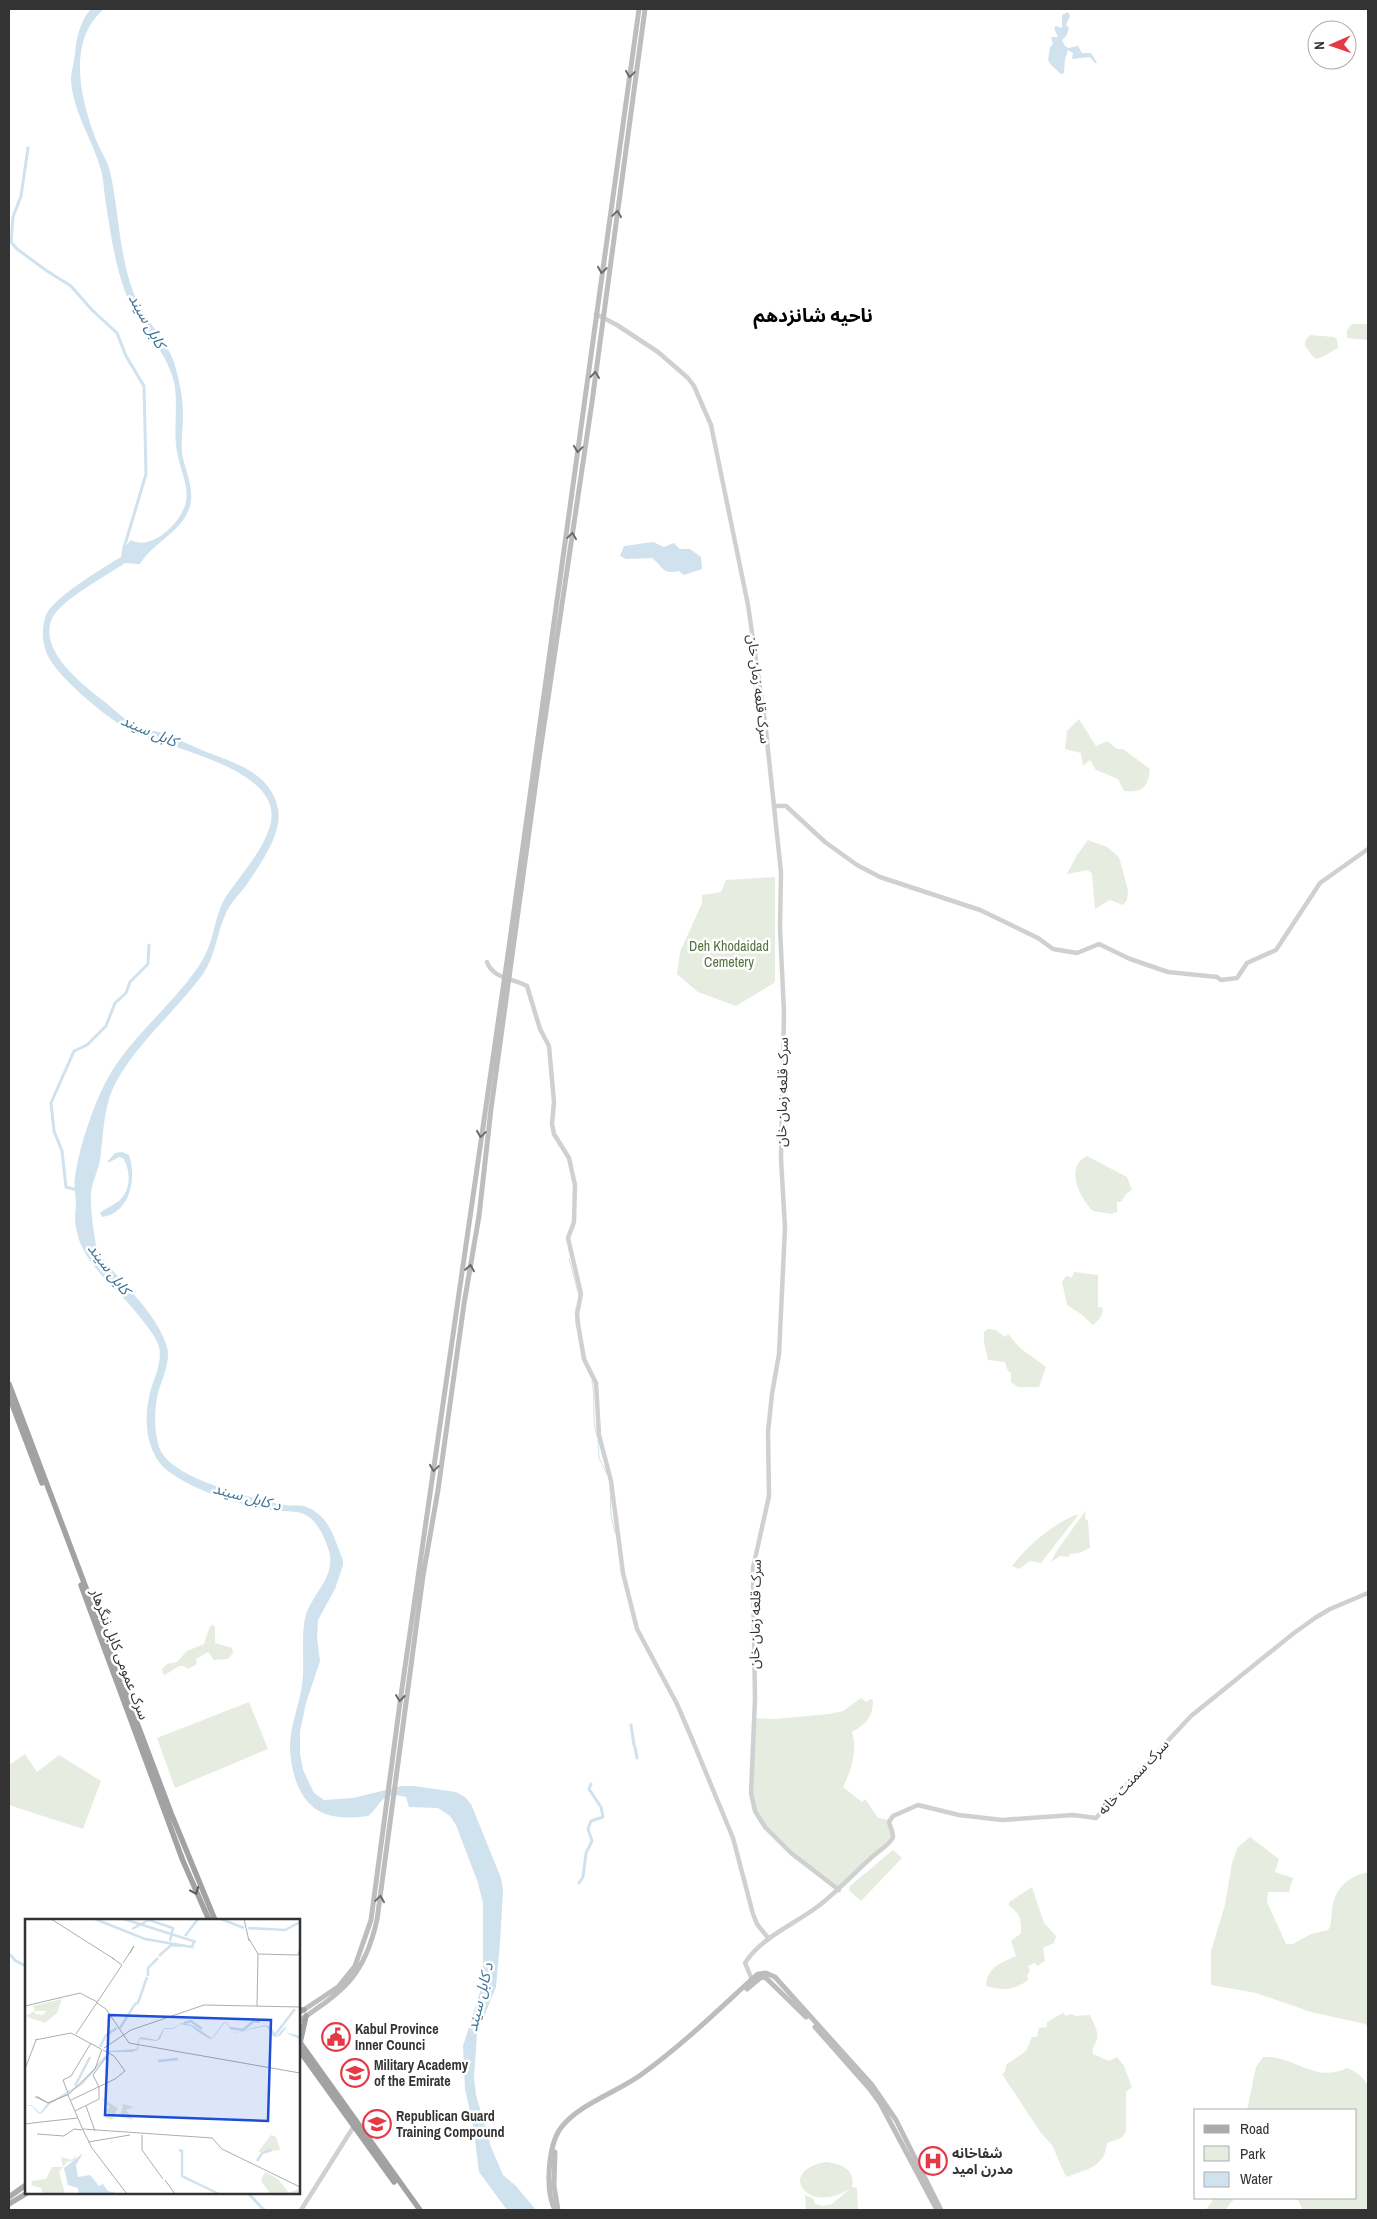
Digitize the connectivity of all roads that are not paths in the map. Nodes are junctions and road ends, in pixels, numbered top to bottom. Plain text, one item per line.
1 (639, 9) edge
2 (645, 9) edge
3 (596, 314) junction
4 (603, 318) junction
5 (774, 806) junction
6 (1368, 849) edge
7 (487, 962) dead end
8 (507, 979) junction
9 (9, 1384) edge
10 (9, 1396) edge
11 (1368, 1593) edge
12 (839, 1890) junction
13 (209, 1919) edge
14 (215, 1919) edge
15 (769, 1938) junction
16 (752, 1981) junction
17 (302, 2012) edge
18 (300, 2032) edge
19 (300, 2043) edge
20 (300, 2051) edge
21 (354, 2126) junction
22 (25, 2187) edge
23 (25, 2194) edge
24 (9, 2197) edge
25 (9, 2204) edge
26 (301, 2210) edge
27 (415, 2210) edge
28 (420, 2210) edge
29 (557, 2210) edge
30 (936, 2210) edge
31 (942, 2210) edge

1 -> 3 main road
4 -> 2 main road
3 - 4 street, سرک قلعه زمان خان
3 -> 8 main road
4 - 5 street, سرک قلعه زمان خان
8 -> 4 main road
5 - 6 street
5 - 12 street, سرک قلعه زمان خان
7 - 8 street
8 - 15 street
8 -> 17 main road
17 -> 8 main road
9 - 14 highway, سرک عمومی کابل ننگرهار
10 -> 13 highway, سرک عمومی کابل ننگرهار
11 - 12 street, سرک سمنت خانه
12 - 15 street
15 - 16 street
16 - 29 main road
16 - 30 main road
16 - 31 main road
17 - 18 highway
19 - 28 highway
20 - 21 highway
21 - 26 street
21 - 27 highway
22 - 24 main road
23 - 25 main road

